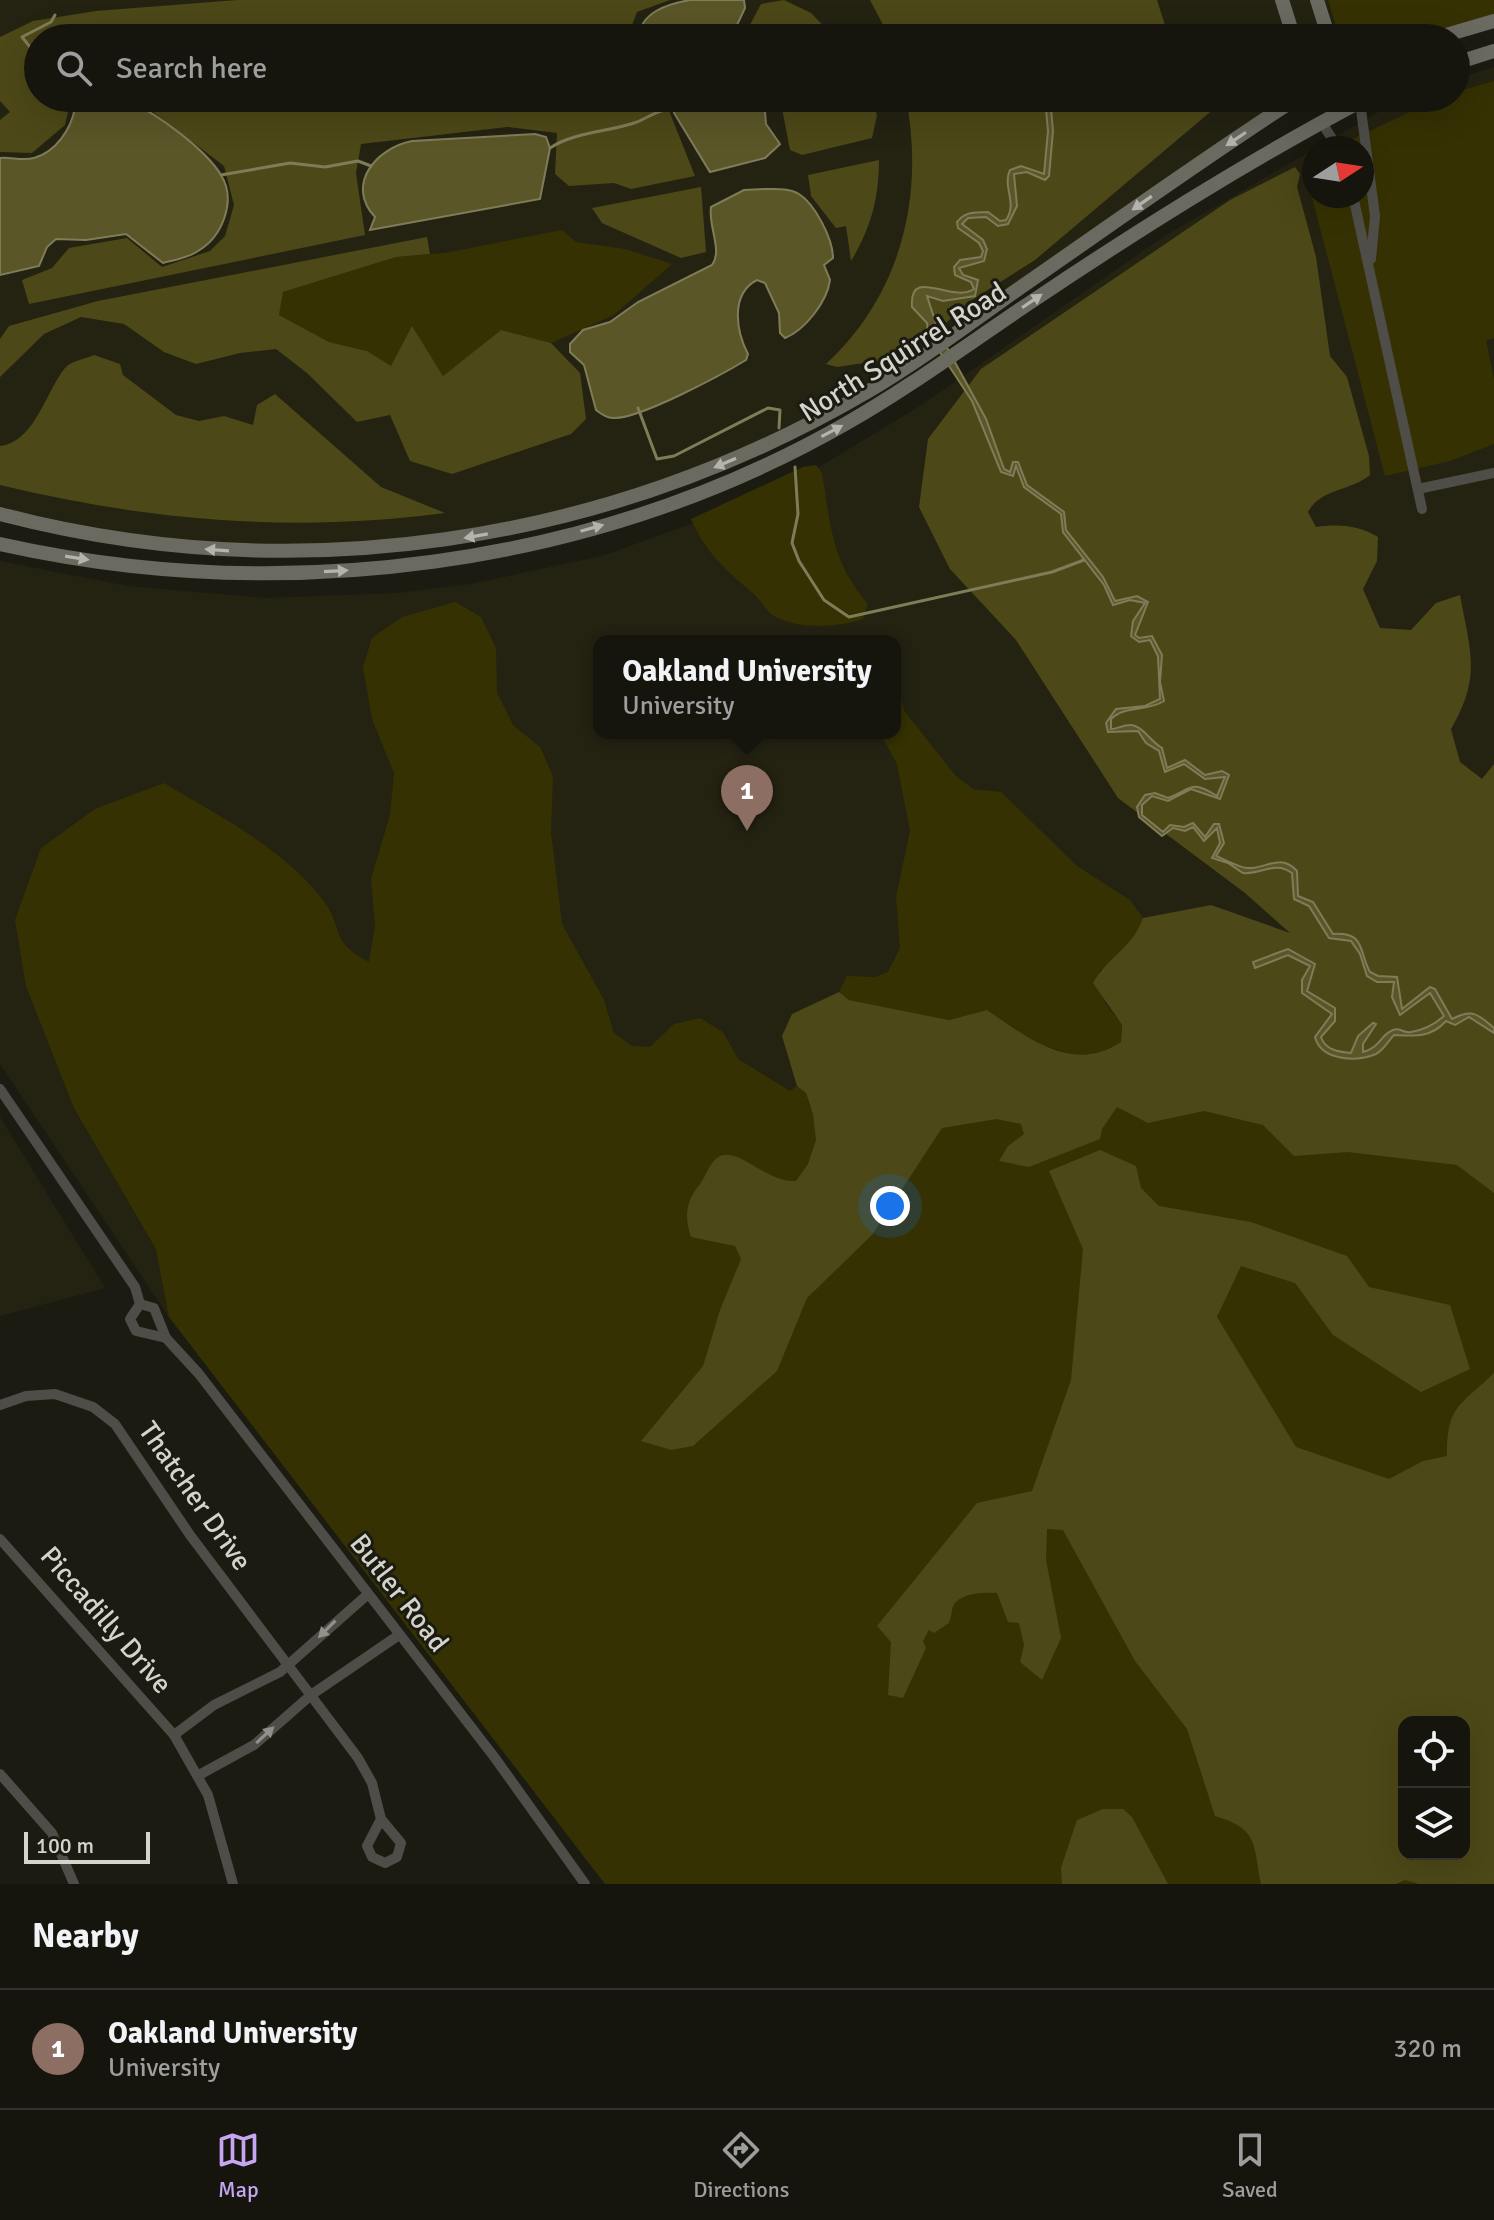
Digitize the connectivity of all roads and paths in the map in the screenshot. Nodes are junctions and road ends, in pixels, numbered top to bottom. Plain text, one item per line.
1 (1282, 0) edge
2 (1317, 0) edge
3 (1494, 21) edge
4 (1290, 24) edge
5 (1325, 24) edge
6 (1470, 28) edge
7 (1494, 51) edge
8 (1470, 59) edge
9 (1276, 112) edge
10 (1330, 112) edge
11 (1342, 112) edge
12 (1364, 112) edge
13 (1325, 122) junction
14 (1332, 136) edge
15 (1206, 159) junction
16 (1214, 187) junction
17 (1356, 208) edge
18 (1371, 269) junction
19 (1494, 473) edge
20 (1418, 489) junction
21 (1422, 509) dead end
22 (0, 514) edge
23 (0, 544) edge
24 (0, 1089) edge
25 (140, 1304) junction
26 (166, 1338) junction
27 (0, 1405) edge
28 (0, 1539) edge
29 (367, 1595) junction
30 (399, 1635) junction
31 (289, 1666) junction
32 (311, 1695) junction
33 (174, 1735) junction
34 (0, 1774) edge
35 (199, 1775) junction
36 (381, 1819) dead end
37 (74, 1884) edge
38 (233, 1884) edge
39 (585, 1884) edge

1 - 4 main road
2 - 5 main road
3 - 6 main road
7 - 8 main road
9 -> 15 main road, North Squirrel Road
10 - 13 main road
11 - 13 main road, North Squirrel Road
12 - 18 street
13 - 14 street
13 - 16 main road, North Squirrel Road
15 - 16 main road
15 -> 22 main road, North Squirrel Road
23 -> 16 main road, North Squirrel Road
17 - 18 street
18 - 20 street
19 - 20 street
20 - 21 street
24 - 25 street, Butler Road
25 - 26 street, Butler Road
25 - 26 street, Butler Road
26 - 29 street, Butler Road
27 - 31 street, Thatcher Drive
28 - 33 street, Piccadilly Drive
29 - 30 street, Butler Road
29 -> 31 street
30 - 32 street
30 - 39 street, Butler Road
31 - 32 street, Thatcher Drive
31 - 33 street
35 -> 32 street
32 - 36 street, Thatcher Drive
33 - 35 street, Piccadilly Drive
34 - 37 street
35 - 38 street, Piccadilly Drive

